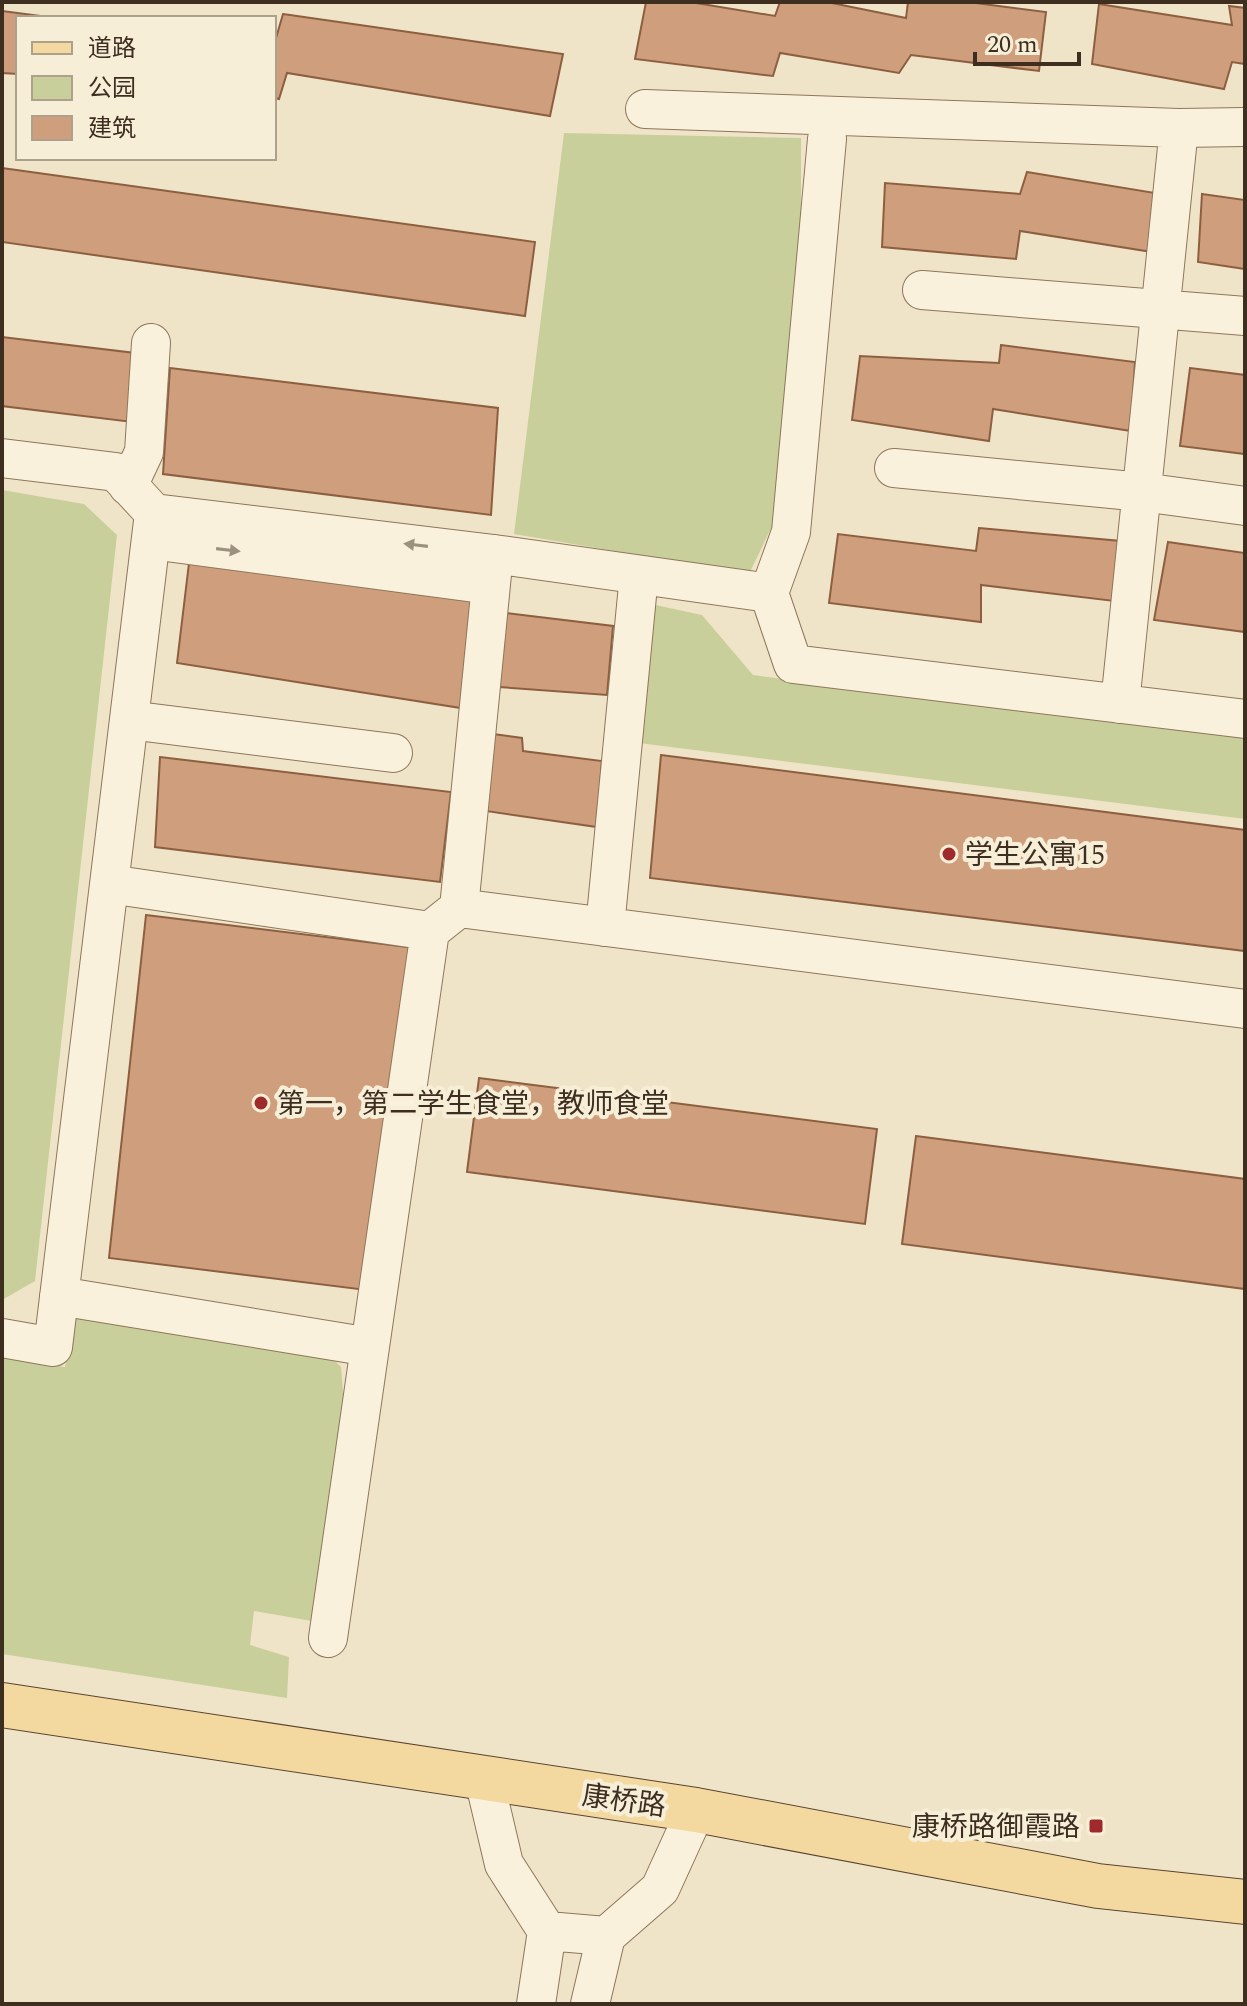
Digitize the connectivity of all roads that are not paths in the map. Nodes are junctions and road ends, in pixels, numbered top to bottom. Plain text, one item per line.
1 (645, 109) dead end
2 (1245, 127) edge
3 (1179, 128) junction
4 (827, 139) dead end
5 (922, 290) dead end
6 (1161, 307) junction
7 (1245, 316) edge
8 (151, 343) dead end
9 (2, 458) edge
10 (894, 468) dead end
11 (128, 486) junction
12 (1142, 492) junction
13 (1245, 506) edge
14 (152, 526) junction
15 (492, 569) junction
16 (639, 575) junction
17 (769, 593) junction
18 (1120, 704) junction
19 (1245, 719) edge
20 (129, 720) junction
21 (393, 753) dead end
22 (109, 884) junction
23 (445, 920) junction
24 (605, 927) junction
25 (1245, 1009) edge
26 (59, 1296) junction
27 (2, 1338) edge
28 (370, 1347) junction
29 (328, 1638) dead end
30 (2, 1705) edge
31 (484, 1779) junction
32 (696, 1810) junction
33 (1245, 1902) edge
34 (547, 1931) junction
35 (606, 1936) junction
36 (536, 2004) edge
37 (590, 2004) edge

1 - 3 lane
2 - 3 lane
3 - 6 lane
4 - 17 lane
5 - 6 lane
6 - 7 lane
6 - 12 lane
8 - 11 lane
9 - 11 lane
10 - 12 lane
11 - 14 lane
12 - 13 lane
12 - 18 lane
14 - 15 lane
14 - 20 lane
15 - 16 lane
15 - 23 lane
16 - 17 lane
16 - 24 lane
17 - 18 lane
18 - 19 lane
20 - 21 lane
20 - 22 lane
22 - 23 lane
22 - 26 lane
23 - 24 lane
23 - 28 lane
24 - 25 lane
26 - 27 lane
26 - 28 lane
28 - 29 lane
30 - 31 main road, 康桥路
31 - 32 main road, 康桥路
31 - 34 lane
32 - 33 main road, 康桥路
32 - 35 lane
34 - 35 lane
34 - 36 lane
35 - 37 lane

